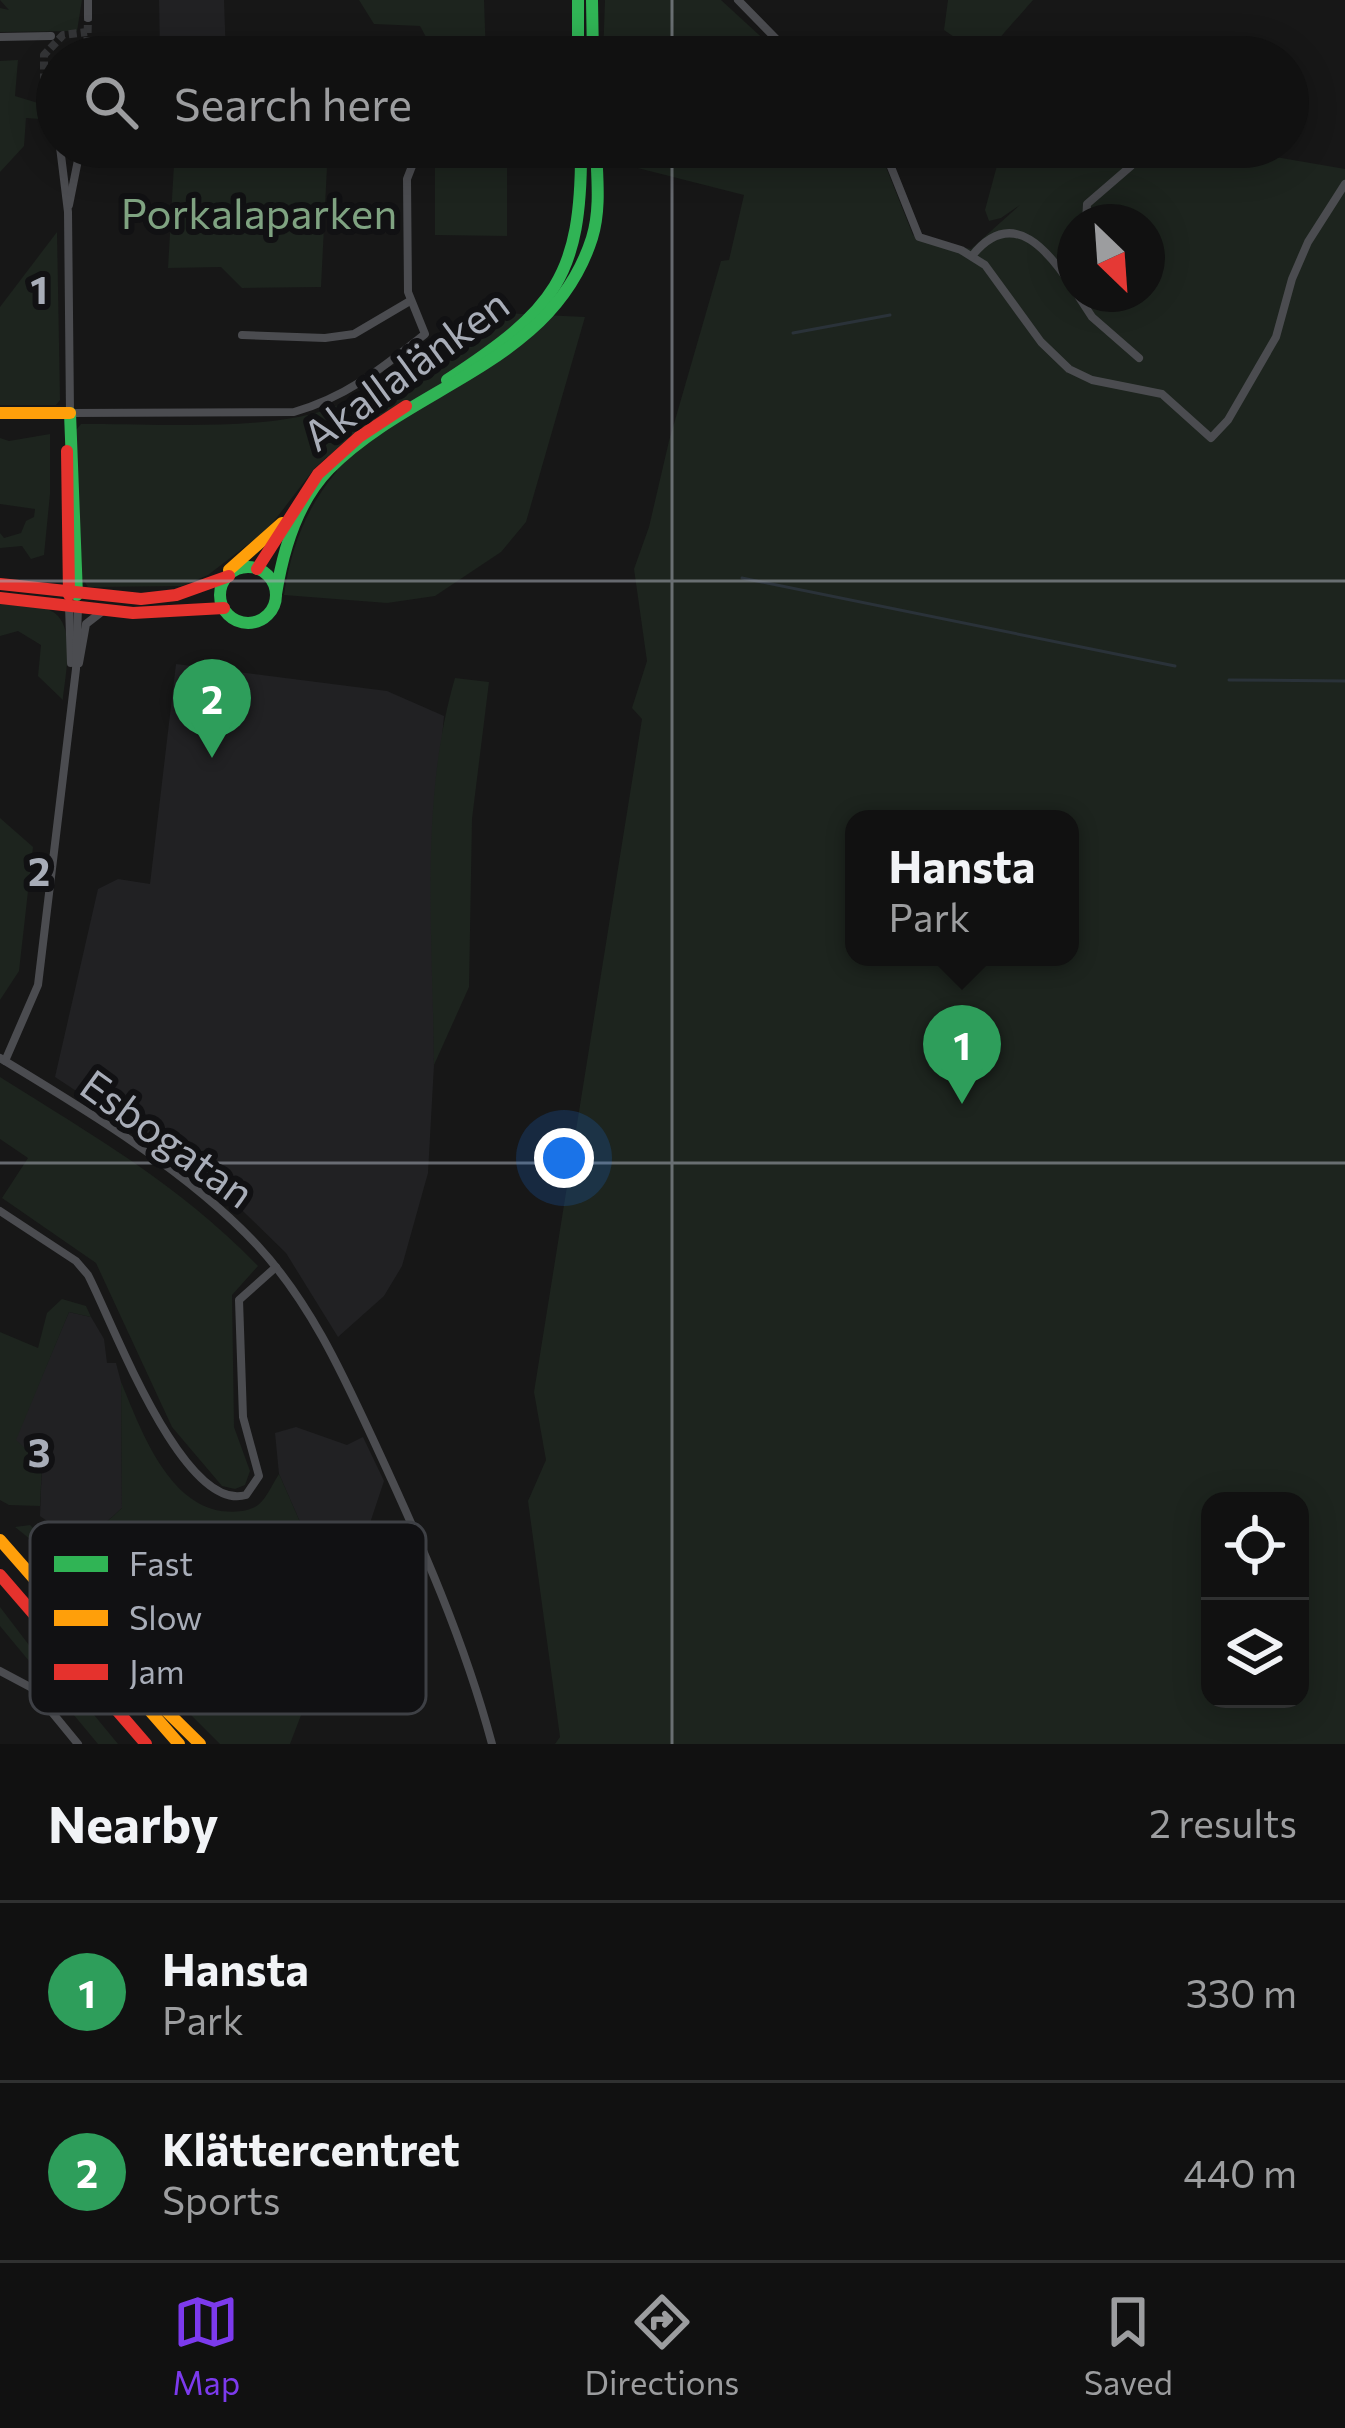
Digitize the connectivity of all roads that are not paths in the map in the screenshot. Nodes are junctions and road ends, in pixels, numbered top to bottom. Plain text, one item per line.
1 (88, 0) edge
2 (578, 0) edge
3 (592, 0) edge
4 (738, 0) edge
5 (88, 18) tunnel mouth
6 (578, 36) edge
7 (593, 36) edge
8 (773, 36) edge
9 (36, 37) edge
10 (0, 38) edge
11 (63, 168) edge
12 (76, 168) edge
13 (411, 168) edge
14 (582, 168) edge
15 (596, 168) edge
16 (891, 168) edge
17 (1129, 168) edge
18 (1345, 184) edge
19 (1087, 204) edge
20 (68, 212) junction
21 (972, 256) junction
22 (1057, 263) edge
23 (410, 301) junction
24 (1089, 312) edge
25 (242, 335) dead end
26 (1139, 358) dead end
27 (70, 412) junction
28 (0, 413) edge
29 (287, 519) junction
30 (257, 569) junction
31 (229, 576) junction
32 (212, 583) junction
33 (0, 584) edge
34 (276, 594) junction
35 (0, 598) edge
36 (73, 599) junction
37 (224, 608) junction
38 (104, 610) junction
39 (76, 669) junction
40 (73, 688) junction
41 (3, 1059) edge
42 (0, 1211) edge
43 (276, 1267) junction
44 (412, 1522) edge
45 (0, 1540) edge
46 (426, 1553) edge
47 (30, 1574) edge
48 (0, 1575) edge
49 (30, 1610) edge
50 (0, 1670) edge
51 (30, 1687) edge
52 (53, 1714) edge
53 (120, 1714) edge
54 (153, 1714) edge
55 (170, 1714) edge
56 (78, 1744) edge
57 (146, 1744) edge
58 (179, 1744) edge
59 (200, 1744) edge
60 (492, 1744) edge

1 - 5 street
2 - 6 main road
3 - 7 main road
4 - 8 street
9 - 10 street
11 - 20 street
12 - 20 street
13 - 23 street
14 - 29 main road, Akallalänken
15 - 34 main road, Akallalänken
16 - 21 street
17 - 19 street
18 - 21 street
20 - 27 street
21 - 22 street
23 - 25 street
23 - 27 street
24 - 26 street
27 - 28 main road
27 - 36 main road
29 - 30 main road, Akallalänken
29 - 32 main road
30 - 31 main road
30 - 34 main road
31 - 32 main road
31 - 37 main road
32 - 36 main road
33 - 36 main road
34 - 37 main road
35 - 36 main road
36 - 38 main road
36 - 39 street
36 - 40 street
37 - 38 main road
38 - 39 street
39 - 40 street
40 - 41 street
41 - 43 street, Esbogatan
42 - 43 street
43 - 44 street, Esbogatan
45 - 47 main road
46 - 60 street, Esbogatan
48 - 49 main road
50 - 51 street
52 - 56 street
53 - 57 main road
54 - 58 main road
55 - 59 main road

